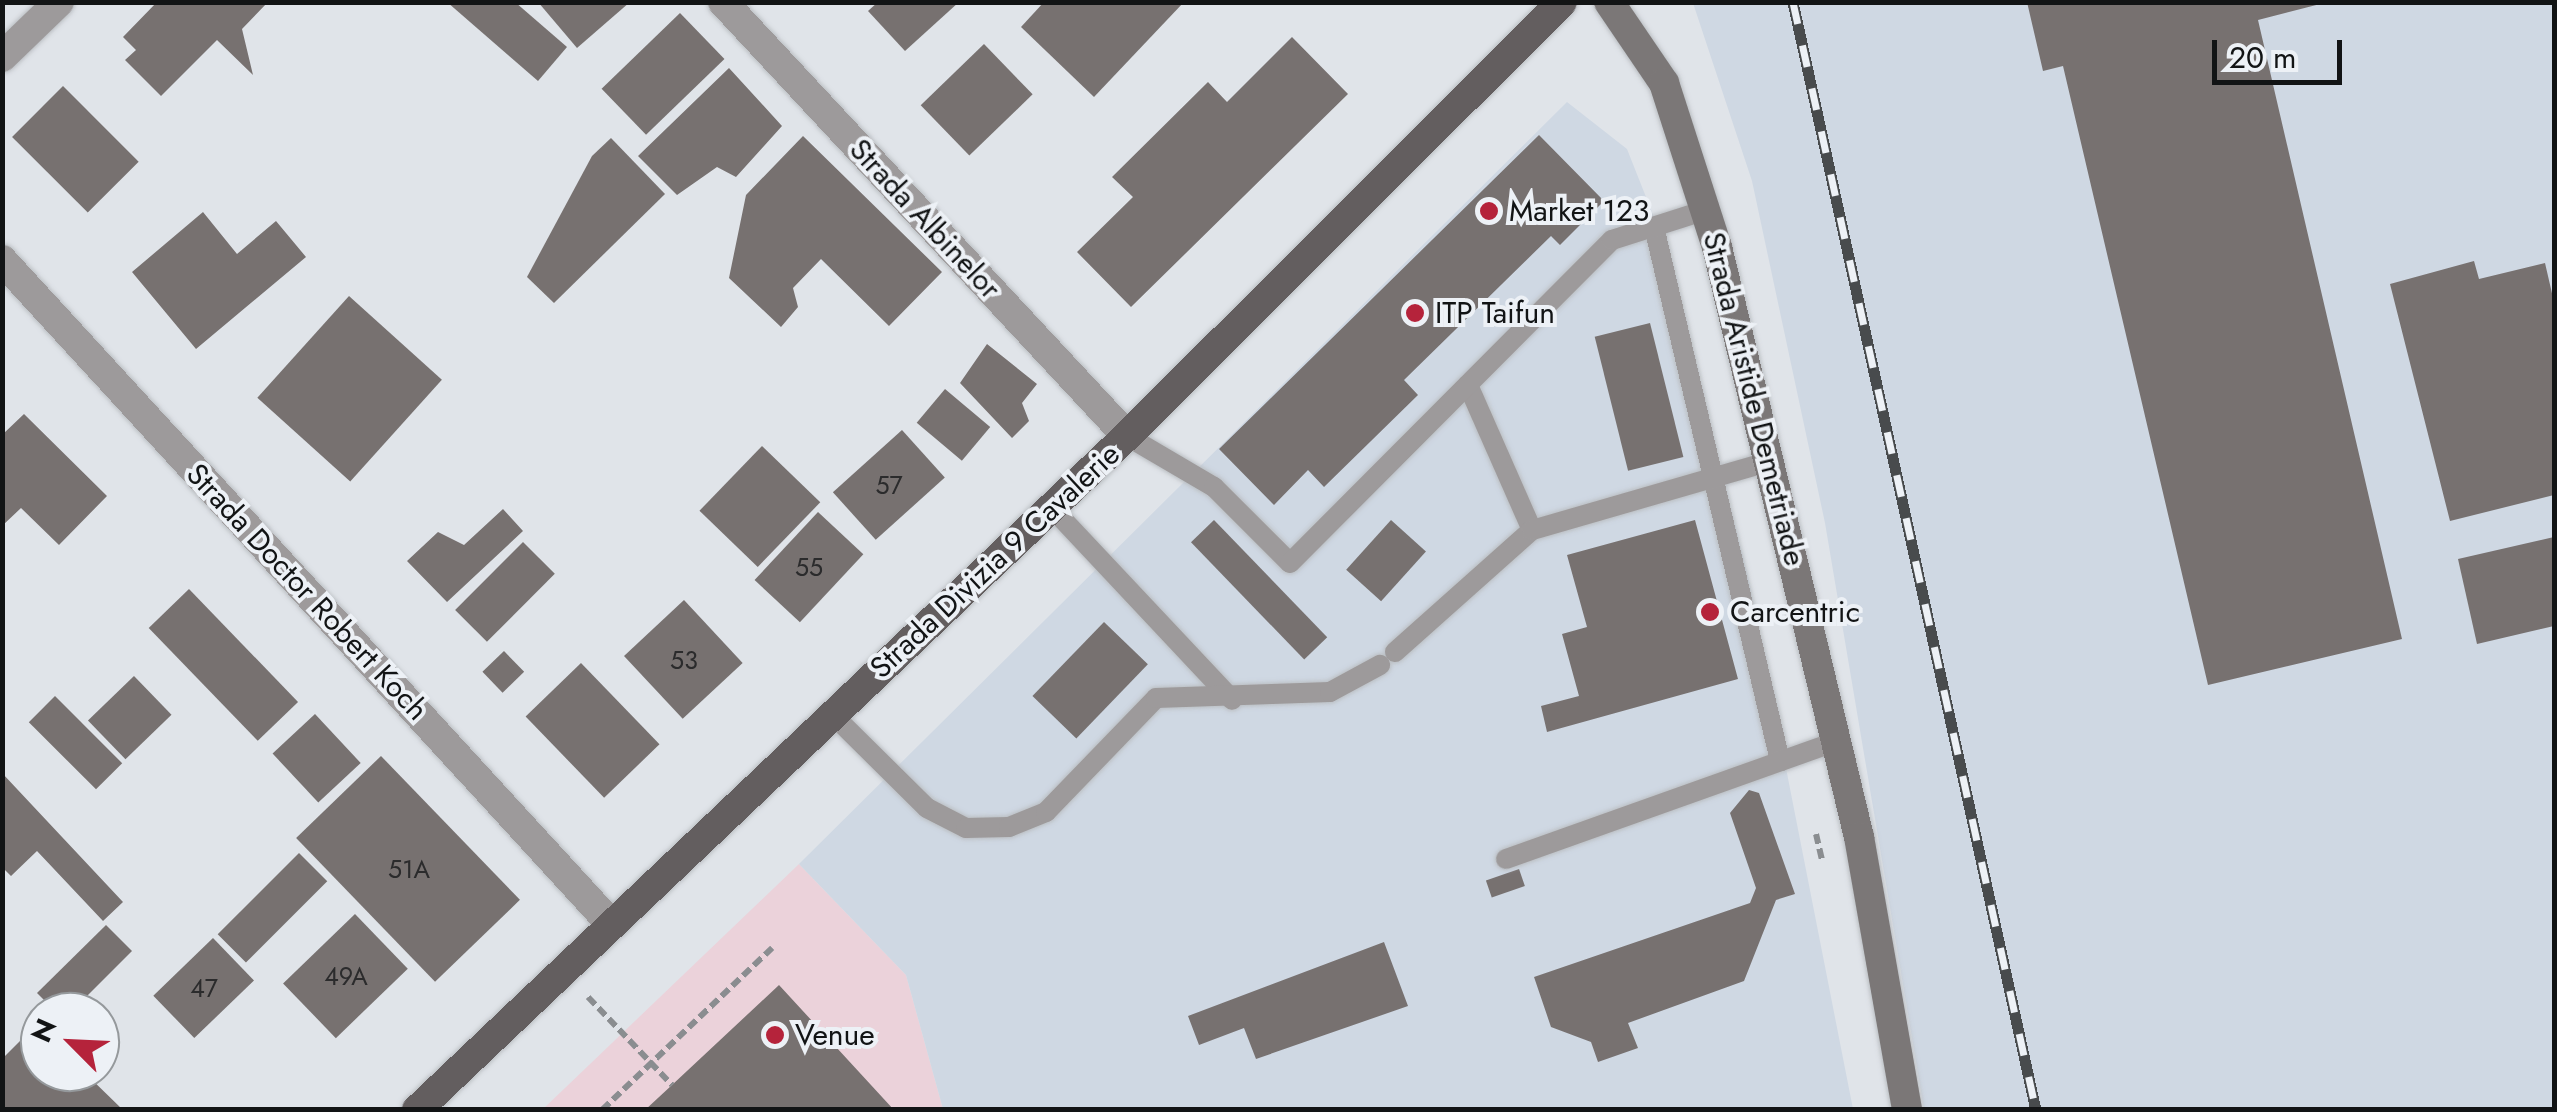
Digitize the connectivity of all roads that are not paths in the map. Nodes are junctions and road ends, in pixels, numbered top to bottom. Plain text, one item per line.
1 (59, 2) edge
2 (723, 2) edge
3 (1562, 2) edge
4 (1610, 2) edge
5 (2, 57) edge
6 (1706, 210) junction
7 (1654, 227) junction
8 (2, 260) edge
9 (1468, 384) junction
10 (1127, 436) junction
11 (1771, 462) junction
12 (1715, 477) junction
13 (1052, 508) junction
14 (1532, 530) junction
15 (1232, 700) junction
16 (833, 715) junction
17 (1838, 741) junction
18 (1780, 761) junction
19 (1506, 859) dead end
20 (611, 924) junction
21 (417, 1110) edge
22 (1907, 1110) edge

1 - 5 street
2 - 10 street, Strada Albinelor
3 - 10 main road, Strada Divizia 9 Cavalerie
4 - 6 street, Strada Aristide Demetriade
6 - 7 lane
6 - 11 street, Strada Aristide Demetriade
7 - 9 lane
7 - 12 lane
8 - 20 street, Strada Doctor Robert Koch
9 - 10 lane
9 - 14 lane
10 - 13 main road, Strada Divizia 9 Cavalerie
11 - 12 lane
11 - 17 street, Strada Aristide Demetriade
12 - 14 lane
12 - 18 lane
13 - 15 lane
13 - 16 main road, Strada Divizia 9 Cavalerie
14 - 15 lane
15 - 16 lane
16 - 20 main road, Strada Divizia 9 Cavalerie
17 - 18 lane
17 - 22 street, Strada Aristide Demetriade
18 - 19 lane
20 - 21 main road, Strada Divizia 9 Cavalerie

